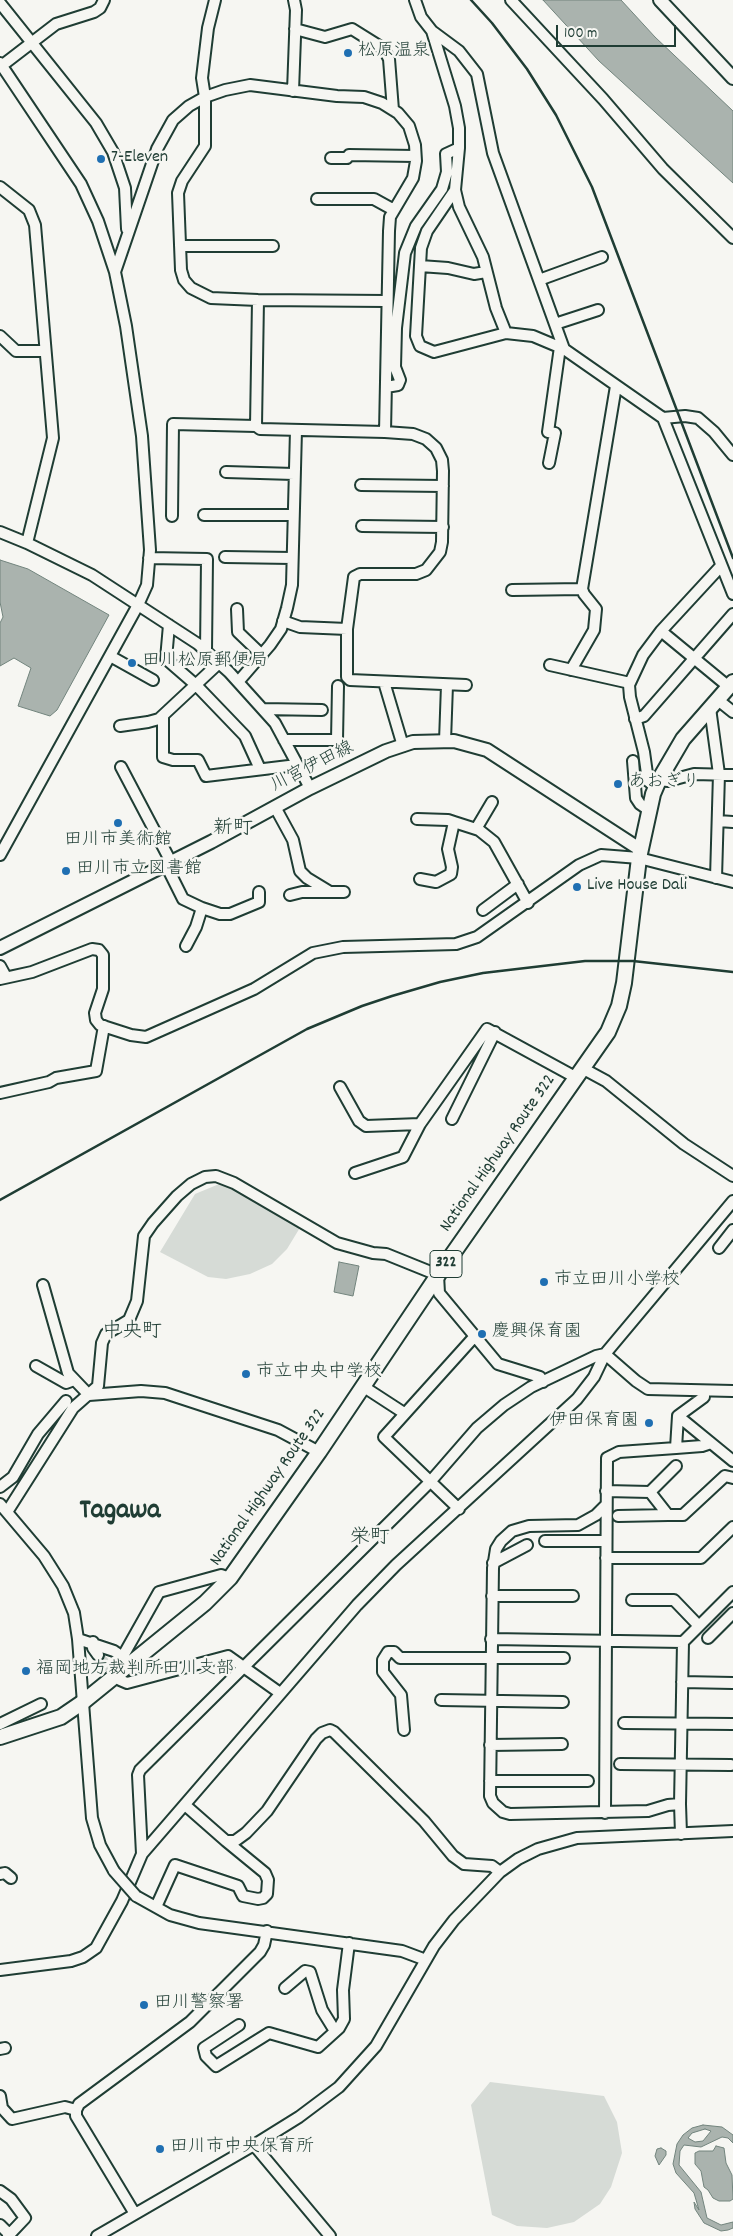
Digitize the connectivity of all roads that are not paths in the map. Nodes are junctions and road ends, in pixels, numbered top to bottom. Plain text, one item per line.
1 (104, 0) edge
2 (215, 0) edge
3 (294, 0) edge
4 (415, 0) edge
5 (511, 0) edge
6 (660, 0) edge
7 (0, 3) edge
8 (295, 29) junction
9 (432, 31) junction
10 (32, 42) junction
11 (1, 65) edge
12 (733, 78) edge
13 (293, 91) junction
14 (205, 97) junction
15 (393, 110) junction
16 (459, 148) junction
17 (416, 156) junction
18 (330, 158) dead end
19 (0, 187) edge
20 (455, 190) junction
21 (317, 199) dead end
22 (394, 210) junction
23 (128, 236) junction
24 (733, 238) edge
25 (180, 246) junction
26 (273, 246) dead end
27 (602, 257) dead end
28 (420, 266) junction
29 (116, 272) junction
30 (486, 272) junction
31 (539, 280) junction
32 (258, 300) junction
33 (386, 301) junction
34 (598, 310) dead end
35 (555, 324) junction
36 (506, 332) junction
37 (0, 336) edge
38 (562, 348) junction
39 (45, 351) junction
40 (616, 386) junction
41 (386, 387) junction
42 (663, 418) junction
43 (256, 426) junction
44 (296, 430) junction
45 (385, 432) junction
46 (733, 454) edge
47 (549, 463) dead end
48 (226, 472) dead end
49 (294, 474) junction
50 (361, 485) dead end
51 (443, 486) junction
52 (204, 515) dead end
53 (172, 516) dead end
54 (294, 516) junction
55 (362, 526) dead end
56 (442, 527) junction
57 (0, 532) edge
58 (27, 543) junction
59 (225, 557) dead end
60 (149, 558) junction
61 (292, 558) junction
62 (721, 566) junction
63 (582, 589) junction
64 (512, 590) dead end
65 (733, 594) edge
66 (138, 605) junction
67 (237, 609) dead end
68 (733, 614) edge
69 (283, 621) junction
70 (169, 625) junction
71 (347, 629) junction
72 (660, 630) junction
73 (206, 651) junction
74 (262, 655) junction
75 (110, 656) junction
76 (693, 658) junction
77 (219, 663) junction
78 (550, 665) dead end
79 (571, 670) junction
80 (153, 680) dead end
81 (238, 682) junction
82 (384, 682) junction
83 (630, 683) junction
84 (731, 684) edge
85 (196, 685) junction
86 (447, 685) junction
87 (466, 685) dead end
88 (338, 686) dead end
89 (714, 704) junction
90 (263, 709) junction
91 (322, 710) dead end
92 (733, 712) edge
93 (163, 716) junction
94 (635, 719) junction
95 (120, 726) dead end
96 (284, 740) junction
97 (445, 741) junction
98 (403, 746) junction
99 (633, 761) dead end
100 (297, 764) junction
101 (121, 767) dead end
102 (260, 769) junction
103 (719, 774) junction
104 (733, 775) edge
105 (657, 783) junction
106 (310, 788) junction
107 (492, 802) dead end
108 (275, 807) junction
109 (650, 810) junction
110 (417, 820) dead end
111 (718, 821) junction
112 (454, 822) junction
113 (733, 822) edge
114 (476, 829) junction
115 (640, 854) junction
116 (0, 855) edge
117 (169, 864) junction
118 (716, 878) junction
119 (420, 879) dead end
120 (733, 882) edge
121 (518, 884) junction
122 (259, 892) dead end
123 (330, 892) junction
124 (344, 892) dead end
125 (290, 895) dead end
126 (528, 903) junction
127 (202, 908) junction
128 (483, 910) dead end
129 (186, 946) dead end
130 (0, 948) edge
131 (0, 966) edge
132 (3, 978) edge
133 (104, 1026) junction
134 (495, 1032) junction
135 (578, 1072) junction
136 (340, 1088) dead end
137 (0, 1093) edge
138 (452, 1119) dead end
139 (420, 1124) junction
140 (355, 1173) dead end
141 (733, 1176) edge
142 (733, 1201) edge
143 (733, 1230) edge
144 (719, 1248) dead end
145 (438, 1275) junction
146 (43, 1285) dead end
147 (475, 1336) junction
148 (605, 1354) junction
149 (36, 1366) dead end
150 (74, 1380) junction
151 (543, 1382) junction
152 (364, 1386) junction
153 (704, 1391) junction
154 (733, 1391) edge
155 (89, 1395) junction
156 (66, 1401) dead end
157 (404, 1413) junction
158 (678, 1416) junction
159 (711, 1443) junction
160 (676, 1448) junction
161 (728, 1451) edge
162 (318, 1452) junction
163 (733, 1461) edge
164 (676, 1466) dead end
165 (733, 1478) edge
166 (430, 1482) junction
167 (0, 1487) edge
168 (606, 1491) junction
169 (650, 1492) junction
170 (606, 1505) junction
171 (4, 1508) edge
172 (459, 1509) junction
173 (668, 1515) junction
174 (618, 1516) dead end
175 (733, 1527) edge
176 (545, 1541) dead end
177 (606, 1541) junction
178 (527, 1545) dead end
179 (606, 1558) junction
180 (493, 1563) junction
181 (230, 1578) junction
182 (733, 1592) edge
183 (492, 1596) junction
184 (574, 1596) dead end
185 (632, 1600) dead end
186 (733, 1613) edge
187 (700, 1626) junction
188 (708, 1638) dead end
189 (78, 1639) junction
190 (491, 1639) junction
191 (607, 1641) junction
192 (93, 1642) junction
193 (683, 1642) junction
194 (98, 1655) tunnel mouth
195 (491, 1658) junction
196 (564, 1658) dead end
197 (127, 1659) junction
198 (243, 1666) junction
199 (120, 1680) dead end
200 (682, 1682) junction
201 (733, 1682) edge
202 (280, 1693) junction
203 (441, 1700) dead end
204 (490, 1701) junction
205 (83, 1702) junction
206 (563, 1702) dead end
207 (41, 1704) dead end
208 (624, 1723) dead end
209 (682, 1723) junction
210 (0, 1724) edge
211 (733, 1724) edge
212 (404, 1730) dead end
213 (0, 1737) edge
214 (562, 1744) dead end
215 (490, 1745) junction
216 (620, 1764) dead end
217 (681, 1765) junction
218 (732, 1765) dead end
219 (490, 1781) junction
220 (588, 1781) dead end
221 (680, 1804) junction
222 (185, 1805) junction
223 (605, 1813) junction
224 (733, 1831) edge
225 (681, 1834) junction
226 (226, 1841) junction
227 (142, 1854) junction
228 (500, 1872) junction
229 (0, 1874) edge
230 (11, 1878) dead end
231 (156, 1907) junction
232 (267, 1931) junction
233 (349, 1943) junction
234 (426, 1960) junction
235 (0, 1970) edge
236 (285, 1988) dead end
237 (239, 2025) dead end
238 (335, 2032) junction
239 (0, 2096) edge
240 (76, 2110) junction
241 (254, 2145) junction
242 (0, 2191) edge
243 (134, 2214) junction
244 (0, 2225) edge
245 (9, 2235) edge
246 (97, 2236) edge
247 (330, 2236) edge

1 - 10 street
2 - 14 street
3 - 8 street
4 - 9 street
5 - 24 street
6 - 12 main road
7 - 10 street
8 - 13 street
8 - 15 street
9 - 16 street
9 - 31 street
10 - 11 street
10 - 23 street
11 - 29 street
13 - 14 street
13 - 15 street
14 - 23 street
14 - 25 street
15 - 17 street
16 - 20 street
16 - 41 street
17 - 18 street
17 - 22 street
19 - 39 street
20 - 28 street
20 - 30 street
21 - 22 street
22 - 33 street
23 - 29 street
25 - 26 street
25 - 32 street
27 - 31 street
28 - 30 street
28 - 36 street
29 - 60 street
30 - 36 street
31 - 35 street
32 - 33 street
32 - 43 street
33 - 41 street
34 - 35 street
35 - 38 street
36 - 38 street
37 - 39 street
38 - 40 street
38 - 47 street
39 - 58 street
40 - 42 street
40 - 63 street
41 - 45 street
42 - 46 street
42 - 62 street
43 - 44 street
43 - 53 street
44 - 45 street
44 - 49 street
45 - 51 street
48 - 49 street
49 - 54 street
50 - 51 street
51 - 56 street
52 - 54 street
54 - 61 street
55 - 56 street
56 - 71 street
57 - 58 street
58 - 66 street
59 - 61 street
60 - 66 street
60 - 73 street
61 - 69 street
62 - 65 street
62 - 72 street
63 - 64 street
63 - 79 street
66 - 70 street
66 - 75 street
67 - 74 street
68 - 76 street
69 - 71 street
69 - 74 street
70 - 73 street
70 - 85 street
71 - 82 street
72 - 76 street
72 - 83 street
73 - 77 street
74 - 81 street
75 - 80 street
75 - 116 street
76 - 84 street
76 - 94 street
77 - 81 street
77 - 85 street
78 - 79 street
79 - 83 street
81 - 90 street
82 - 86 street
82 - 98 street
83 - 94 street
84 - 89 highway, National Highway Route 322 / 322
85 - 93 street
85 - 102 street
86 - 87 street
86 - 97 street
88 - 96 street
89 - 92 street
89 - 103 street
89 - 105 highway, National Highway Route 322 / 322
90 - 91 street
90 - 96 street
93 - 95 street
93 - 102 street
94 - 105 street
96 - 100 street
97 - 98 main road, 川宮伊田線
97 - 115 main road, 川宮伊田線
98 - 106 main road, 川宮伊田線
99 - 109 street
100 - 102 street
100 - 106 street
101 - 117 street
103 - 104 street
103 - 105 street
103 - 111 street
105 - 109 highway, National Highway Route 322 / 322
106 - 108 main road, 川宮伊田線
107 - 114 street
108 - 117 main road, 川宮伊田線
108 - 123 street
109 - 115 highway, National Highway Route 322 / 322
110 - 112 street
111 - 113 street
111 - 118 street
112 - 114 street
112 - 119 street
114 - 121 street
115 - 118 street
115 - 126 street
115 - 135 highway, National Highway Route 322 / 322
117 - 127 street
117 - 130 main road, 川宮伊田線
118 - 120 street
121 - 126 street
121 - 128 street
122 - 127 street
123 - 124 street
123 - 125 street
126 - 133 street
127 - 129 street
131 - 132 street
132 - 133 street
133 - 137 street
134 - 135 street
134 - 138 street
134 - 139 street
135 - 141 street
135 - 145 highway, National Highway Route 322 / 322
136 - 139 street
139 - 140 street
142 - 148 street
143 - 144 street
145 - 147 street
145 - 152 highway, National Highway Route 322 / 322
145 - 155 street
146 - 150 street
147 - 151 street
147 - 157 street
148 - 151 street
148 - 153 street
148 - 172 street
149 - 150 street
150 - 155 street
151 - 166 street
152 - 157 street
152 - 162 highway, National Highway Route 322 / 322
153 - 154 street
153 - 158 street
155 - 162 street
155 - 171 street
156 - 167 street
157 - 166 street
158 - 159 street
158 - 160 street
159 - 160 street
159 - 161 street
160 - 168 street
161 - 163 street
162 - 181 highway, National Highway Route 322 / 322
164 - 169 street
165 - 173 street
166 - 172 street
166 - 198 street
168 - 169 street
168 - 170 street
169 - 173 street
170 - 177 street
170 - 180 street
171 - 189 street
172 - 202 street
173 - 174 street
175 - 179 street
176 - 177 street
177 - 179 street
178 - 180 street
179 - 191 street
180 - 183 street
181 - 197 highway, National Highway Route 322 / 322
181 - 197 street
182 - 187 street
183 - 184 street
183 - 190 street
185 - 187 street
186 - 188 street
187 - 193 street
189 - 192 street
189 - 205 street
190 - 191 street
190 - 195 street
191 - 193 street
191 - 223 street
192 - 194 street
192 - 197 street
193 - 200 street
195 - 196 street
195 - 204 street
195 - 212 street
197 - 205 highway, National Highway Route 322 / 322
198 - 199 street
198 - 202 street
198 - 227 street
200 - 201 street
200 - 209 street
202 - 222 street
203 - 204 street
204 - 206 street
204 - 215 street
205 - 213 highway, National Highway Route 322 / 322
205 - 231 street, bridge
207 - 210 street
208 - 209 street
209 - 211 street
209 - 217 street
214 - 215 street
215 - 219 street
216 - 217 street
217 - 218 street
217 - 221 street
219 - 220 street
219 - 223 street
221 - 223 street
221 - 225 street
222 - 226 street
222 - 227 street
224 - 225 street
225 - 228 street
226 - 228 street
226 - 231 street
227 - 235 street
228 - 234 street
229 - 230 street
231 - 232 street
232 - 233 street
232 - 240 street
233 - 234 street
233 - 238 street
234 - 241 street
236 - 238 street
237 - 238 street
239 - 240 street
240 - 243 street
241 - 243 street
241 - 247 street
242 - 245 street
243 - 246 street
244 - 245 street

